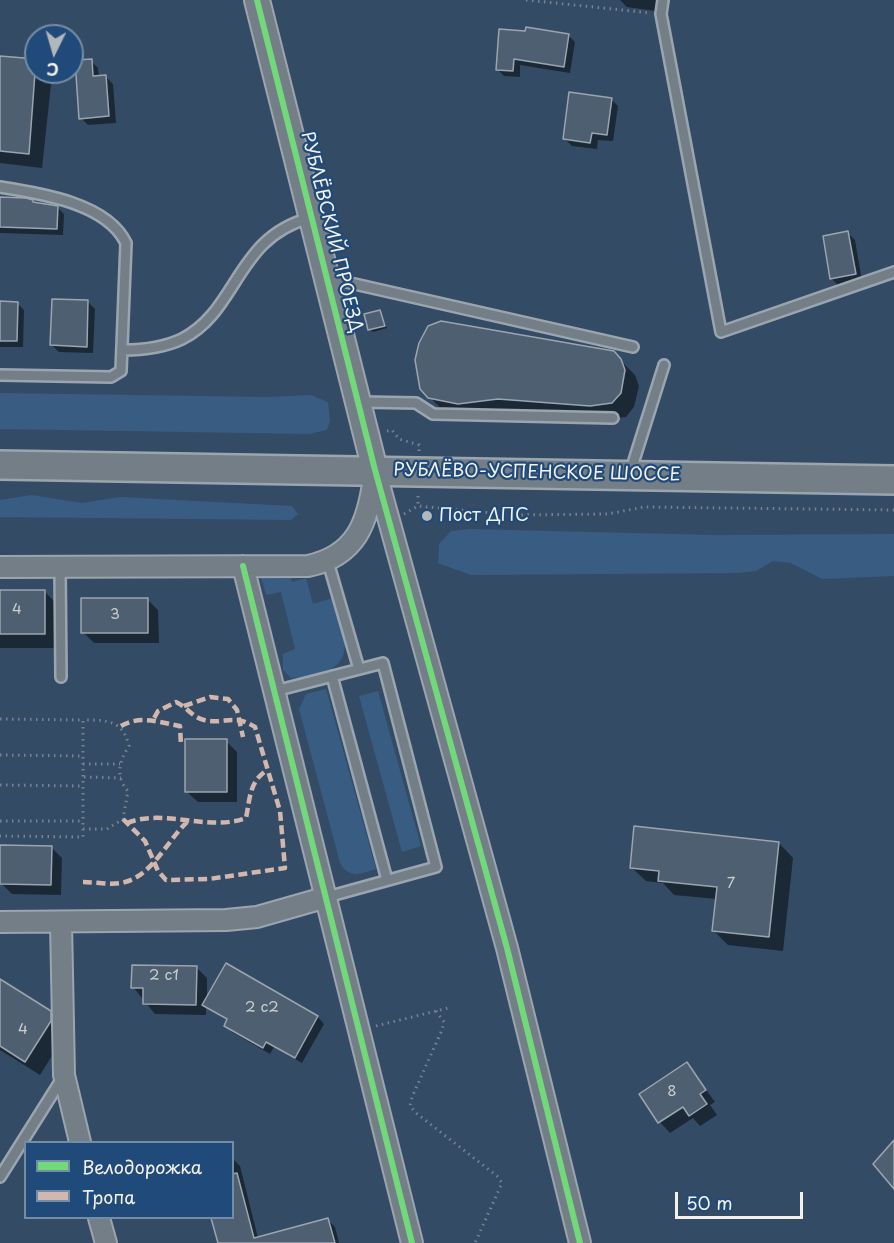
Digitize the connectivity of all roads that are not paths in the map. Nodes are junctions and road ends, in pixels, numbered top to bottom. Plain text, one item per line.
1 (257, 0) edge
2 (663, 0) edge
3 (0, 187) edge
4 (312, 218) junction
5 (894, 272) edge
6 (327, 277) junction
7 (633, 347) dead end
8 (123, 350) junction
9 (664, 365) dead end
10 (0, 375) edge
11 (358, 402) junction
12 (613, 418) dead end
13 (0, 465) edge
14 (375, 470) junction
15 (629, 475) junction
16 (894, 480) edge
17 (328, 562) junction
18 (243, 566) junction
19 (0, 567) edge
20 (60, 567) junction
21 (358, 669) junction
22 (332, 676) junction
23 (61, 677) dead end
24 (275, 691) junction
25 (387, 880) junction
26 (327, 897) junction
27 (0, 922) edge
28 (61, 922) junction
29 (64, 1075) junction
30 (80, 1141) edge
31 (0, 1177) edge
32 (99, 1219) edge
33 (106, 1243) edge
34 (412, 1243) edge
35 (580, 1243) edge

1 - 4 street, РУБЛЁВСКИЙ ПРОЕЗД
2 - 5 lane
3 - 8 lane
4 - 6 street, РУБЛЁВСКИЙ ПРОЕЗД
4 - 8 lane
6 - 7 lane
6 - 11 street, РУБЛЁВСКИЙ ПРОЕЗД
8 - 10 lane
9 - 15 lane
11 - 12 lane
11 - 14 street, РУБЛЁВСКИЙ ПРОЕЗД
13 - 14 main road, РУБЛЁВО-УСПЕНСКОЕ ШОССЕ
14 - 15 main road, РУБЛЁВО-УСПЕНСКОЕ ШОССЕ
14 - 17 street
14 - 35 street
15 - 16 main road, РУБЛЁВО-УСПЕНСКОЕ ШОССЕ
17 - 18 street
17 - 21 lane
18 - 20 street
18 - 24 street
19 - 20 street
20 - 23 lane
21 - 22 lane
21 - 25 lane
22 - 24 lane
22 - 25 lane
24 - 26 street
25 - 26 lane
26 - 28 street
26 - 34 street
27 - 28 street
28 - 29 street
29 - 30 street
29 - 31 lane
32 - 33 street

